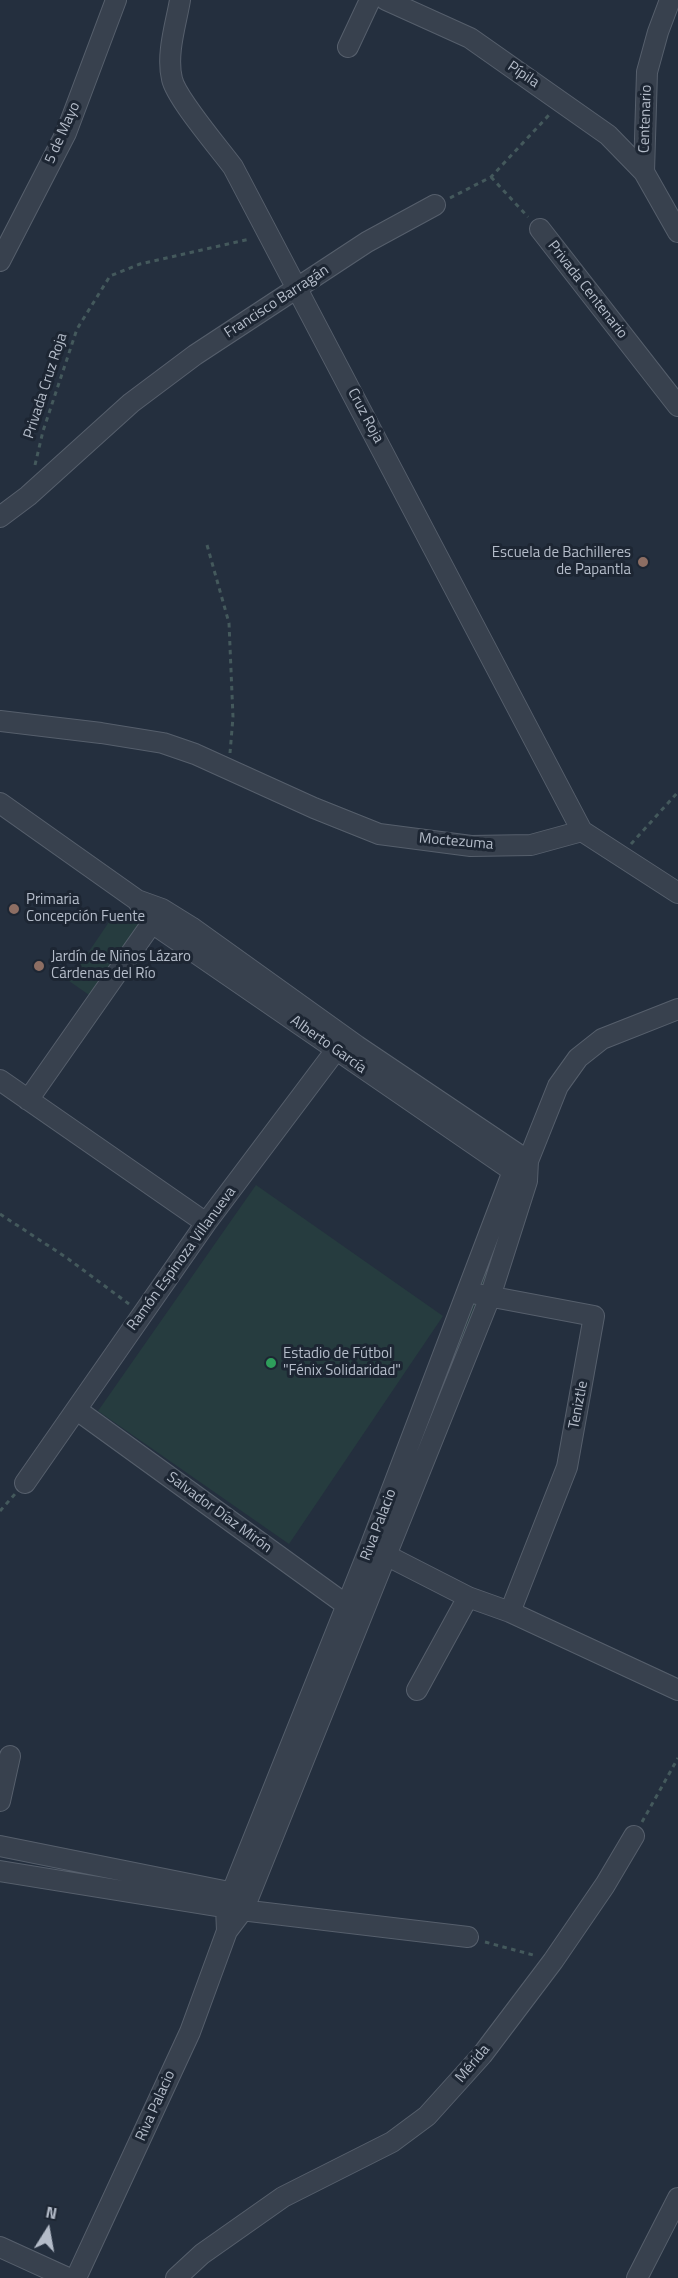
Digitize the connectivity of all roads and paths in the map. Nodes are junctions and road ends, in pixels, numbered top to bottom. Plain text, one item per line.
1 (116, 0) edge
2 (180, 0) edge
3 (370, 0) edge
4 (386, 0) edge
5 (670, 0) edge
6 (348, 47) dead end
7 (562, 101) junction
8 (644, 172) junction
9 (491, 177) junction
10 (435, 205) joint
11 (540, 229) joint
12 (678, 232) edge
13 (269, 234) junction
14 (0, 261) edge
15 (298, 289) junction
16 (678, 406) edge
17 (28, 496) junction
18 (0, 517) edge
19 (207, 545) dead end
20 (0, 721) edge
21 (228, 769) junction
22 (678, 792) edge
23 (0, 803) edge
24 (582, 831) junction
25 (621, 856) junction
26 (678, 893) edge
27 (157, 916) junction
28 (678, 1009) edge
29 (341, 1045) junction
30 (0, 1080) edge
31 (28, 1100) junction
32 (523, 1171) junction
33 (0, 1214) edge
34 (206, 1223) junction
35 (468, 1292) junction
36 (490, 1297) junction
37 (142, 1314) junction
38 (77, 1410) junction
39 (25, 1484) dead end
40 (378, 1551) junction
41 (468, 1597) junction
42 (354, 1611) junction
43 (510, 1612) junction
44 (417, 1690) dead end
45 (678, 1690) edge
46 (10, 1756) dead end
47 (678, 1758) edge
48 (0, 1801) edge
49 (634, 1836) joint
50 (0, 1846) edge
51 (20, 1850) junction
52 (8, 1872) edge
53 (237, 1901) junction
54 (468, 1937) joint
55 (553, 1961) junction
56 (678, 2198) edge
57 (0, 2247) edge
58 (68, 2278) edge
59 (76, 2278) edge
60 (176, 2278) edge
61 (637, 2278) edge

1 - 14 street, 5 de Mayo
2 - 13 street, Cruz Roja
3 - 6 street
4 - 7 street, Pípila
5 - 8 street, Centenario
7 - 8 street, Pípila
7 - 9 path
8 - 12 street, Centenario
9 - 10 path
9 - 11 path, Privada Centenario
10 - 15 street, Francisco Barragán
11 - 16 street, Privada Centenario
13 - 15 street, Cruz Roja
13 - 17 path, Privada Cruz Roja
15 - 17 street, Francisco Barragán
15 - 24 street, Cruz Roja
17 - 18 street, Francisco Barragán
19 - 21 path
20 - 21 street, Moctezuma
21 - 24 street, Moctezuma
22 - 25 path
23 - 27 street, Alberto García
24 - 25 street
25 - 26 street
27 - 29 street, Alberto García
27 - 31 street
28 - 32 street, Riva Palacio
29 - 32 street, Alberto García
29 - 34 street, Ramón Espinoza Villanueva
30 - 31 street
31 - 34 street
32 - 35 street, Riva Palacio
32 - 36 street, Riva Palacio
33 - 37 path
34 - 37 street, Ramón Espinoza Villanueva
35 - 36 street, Teniztle
35 - 40 street, Riva Palacio
36 - 40 street, Riva Palacio
36 - 43 street, Teniztle
37 - 38 street, Ramón Espinoza Villanueva
38 - 39 street, Ramón Espinoza Villanueva
38 - 42 street, Salvador Díaz Mirón
40 - 41 street
40 - 42 street, Riva Palacio
41 - 43 street
41 - 44 street
42 - 53 street, Riva Palacio
43 - 45 street
46 - 48 street
47 - 49 path
49 - 55 street, Mérida
50 - 51 street
51 - 52 street
51 - 53 street
52 - 53 street
53 - 54 street
53 - 59 street, Riva Palacio
54 - 55 path
55 - 60 street, Mérida
56 - 61 street
57 - 58 street

